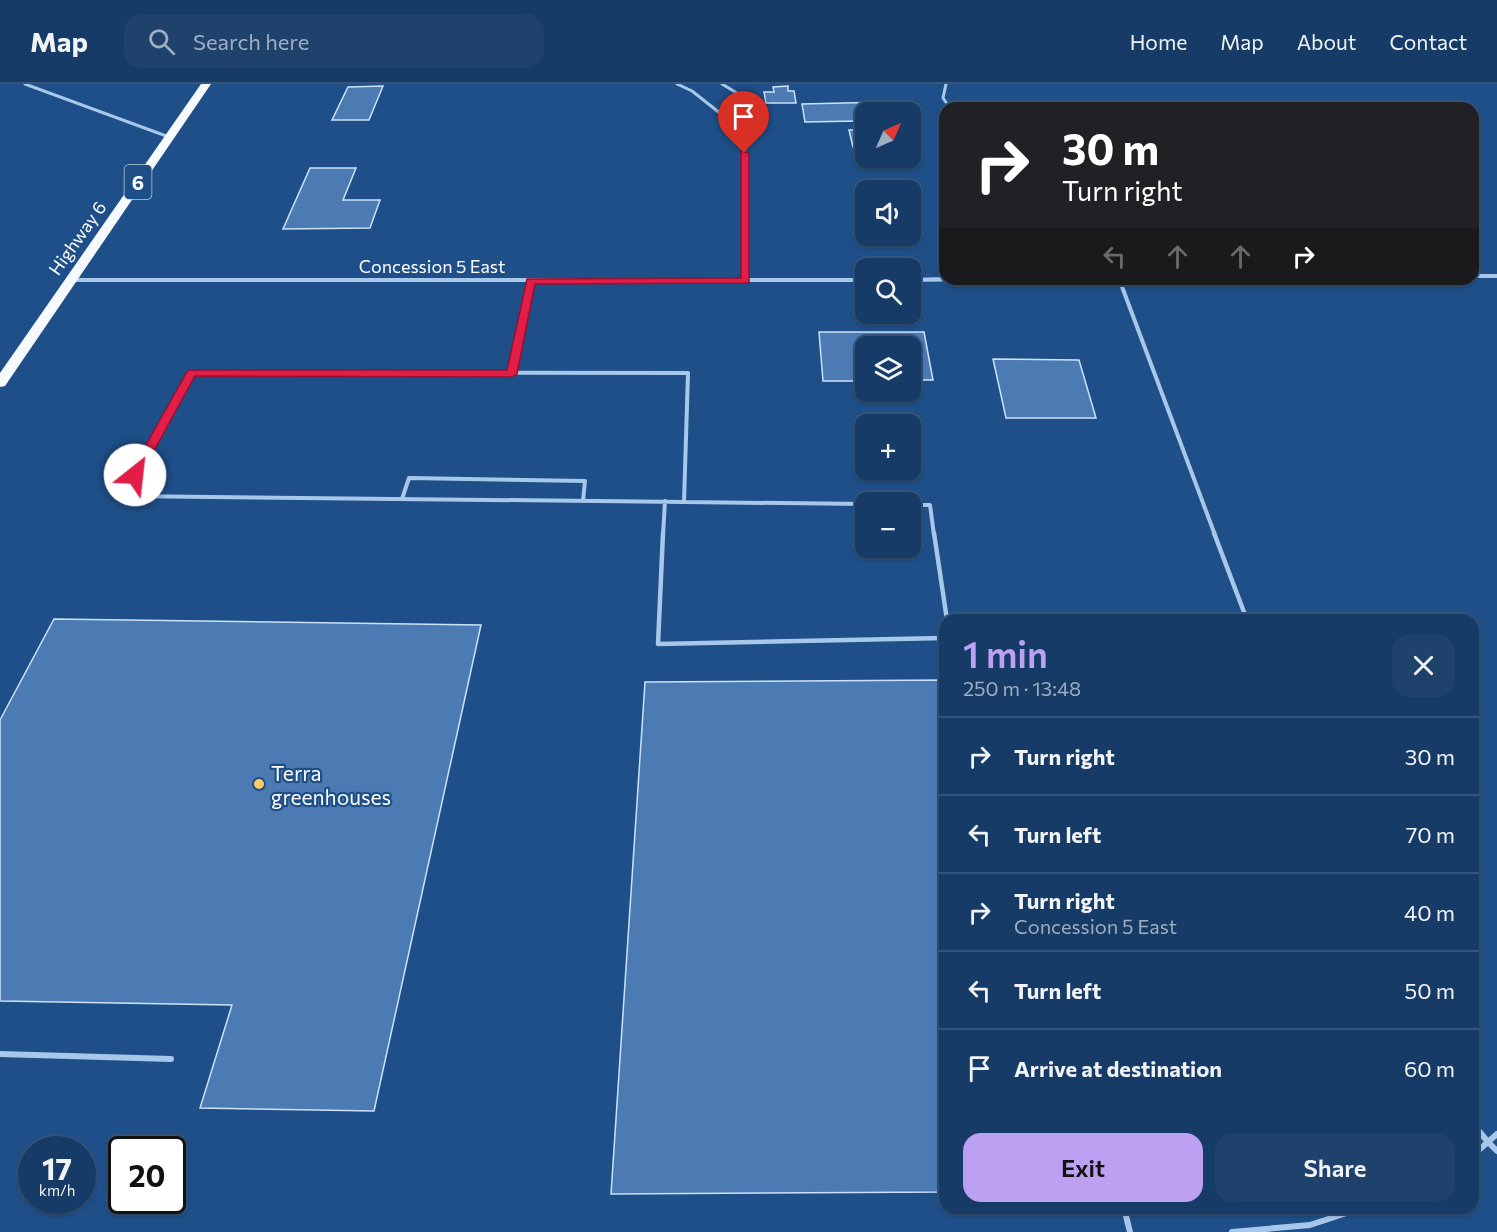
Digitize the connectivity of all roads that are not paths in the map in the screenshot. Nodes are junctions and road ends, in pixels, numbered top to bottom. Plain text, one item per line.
1 (25, 84) edge
2 (206, 84) edge
3 (677, 84) edge
4 (722, 84) edge
5 (946, 84) edge
6 (946, 102) edge
7 (744, 132) junction
8 (169, 137) junction
9 (1479, 276) edge
10 (1497, 276) edge
11 (70, 280) junction
12 (855, 280) edge
13 (921, 280) edge
14 (939, 280) edge
15 (531, 281) junction
16 (746, 281) junction
17 (1121, 285) edge
18 (512, 374) junction
19 (0, 383) edge
20 (402, 499) junction
21 (583, 501) junction
22 (665, 501) junction
23 (684, 502) junction
24 (855, 504) edge
25 (921, 505) edge
26 (946, 614) edge
27 (1245, 614) edge
28 (939, 638) edge
29 (0, 1054) edge
30 (171, 1059) dead end
31 (1479, 1131) edge
32 (1497, 1134) edge
33 (1488, 1142) junction
34 (1479, 1150) edge
35 (1497, 1151) edge
36 (1126, 1214) edge
37 (1344, 1214) edge
38 (1130, 1232) edge
39 (1232, 1232) edge

1 - 8 lane
2 - 8 highway, Highway 6 / 6
3 - 7 lane
4 - 7 lane
5 - 6 lane
7 - 16 lane
8 - 11 highway, Highway 6 / 6
9 - 10 street
11 - 15 street, Concession 5 East
11 - 19 highway, Highway 6 / 6
12 - 16 street, Concession 5 East
13 - 14 street
15 - 16 street, Concession 5 East
15 - 18 lane
17 - 27 lane
18 - 20 lane
18 - 23 lane
20 - 21 lane
20 - 21 lane
21 - 22 lane
22 - 23 lane
22 - 28 lane
23 - 24 lane
25 - 26 lane
29 - 30 lane
31 - 33 lane
32 - 33 lane
33 - 34 lane
33 - 35 lane
36 - 38 lane
37 - 39 lane

